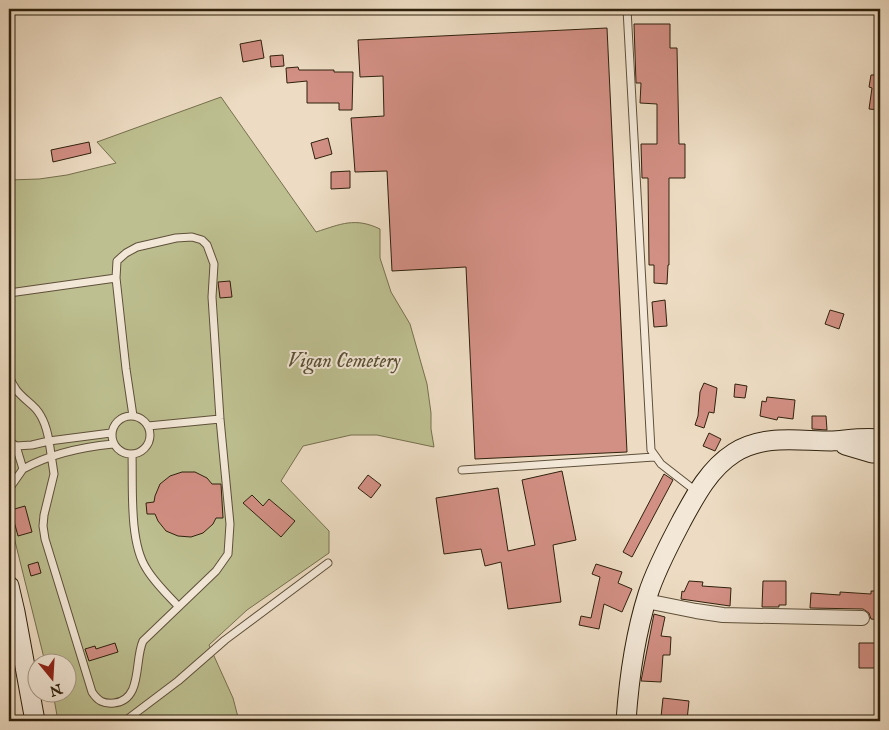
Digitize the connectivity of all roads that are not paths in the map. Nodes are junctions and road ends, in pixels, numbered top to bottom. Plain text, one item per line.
1 (627, 9) edge
2 (116, 278) junction
3 (9, 293) edge
4 (9, 375) edge
5 (134, 416) junction
6 (220, 419) junction
7 (148, 426) junction
8 (111, 433) junction
9 (9, 441) edge
10 (49, 442) junction
11 (113, 444) junction
12 (16, 446) junction
13 (877, 446) edge
14 (132, 454) junction
15 (51, 457) junction
16 (654, 457) junction
17 (23, 469) junction
18 (462, 470) dead end
19 (9, 489) edge
20 (697, 492) junction
21 (328, 563) dead end
22 (9, 586) edge
23 (646, 601) junction
24 (178, 606) junction
25 (12, 612) edge
26 (862, 618) dead end
27 (35, 721) edge
28 (125, 721) edge
29 (626, 721) edge

1 - 16 lane
2 - 3 lane
2 - 5 lane
2 - 6 lane
4 - 10 lane
5 - 7 lane
5 - 8 lane
6 - 7 lane
6 - 24 lane
7 - 14 lane
8 - 10 lane
8 - 11 lane
9 - 12 lane
10 - 12 lane
10 - 15 lane
11 - 14 lane
11 - 15 lane
12 - 17 lane
13 - 20 street
14 - 24 lane
15 - 17 lane
15 - 24 lane
16 - 18 lane
16 - 20 lane
17 - 19 lane
20 - 23 street
21 - 28 lane
22 - 25 street
23 - 26 street
23 - 29 street
25 - 27 street

